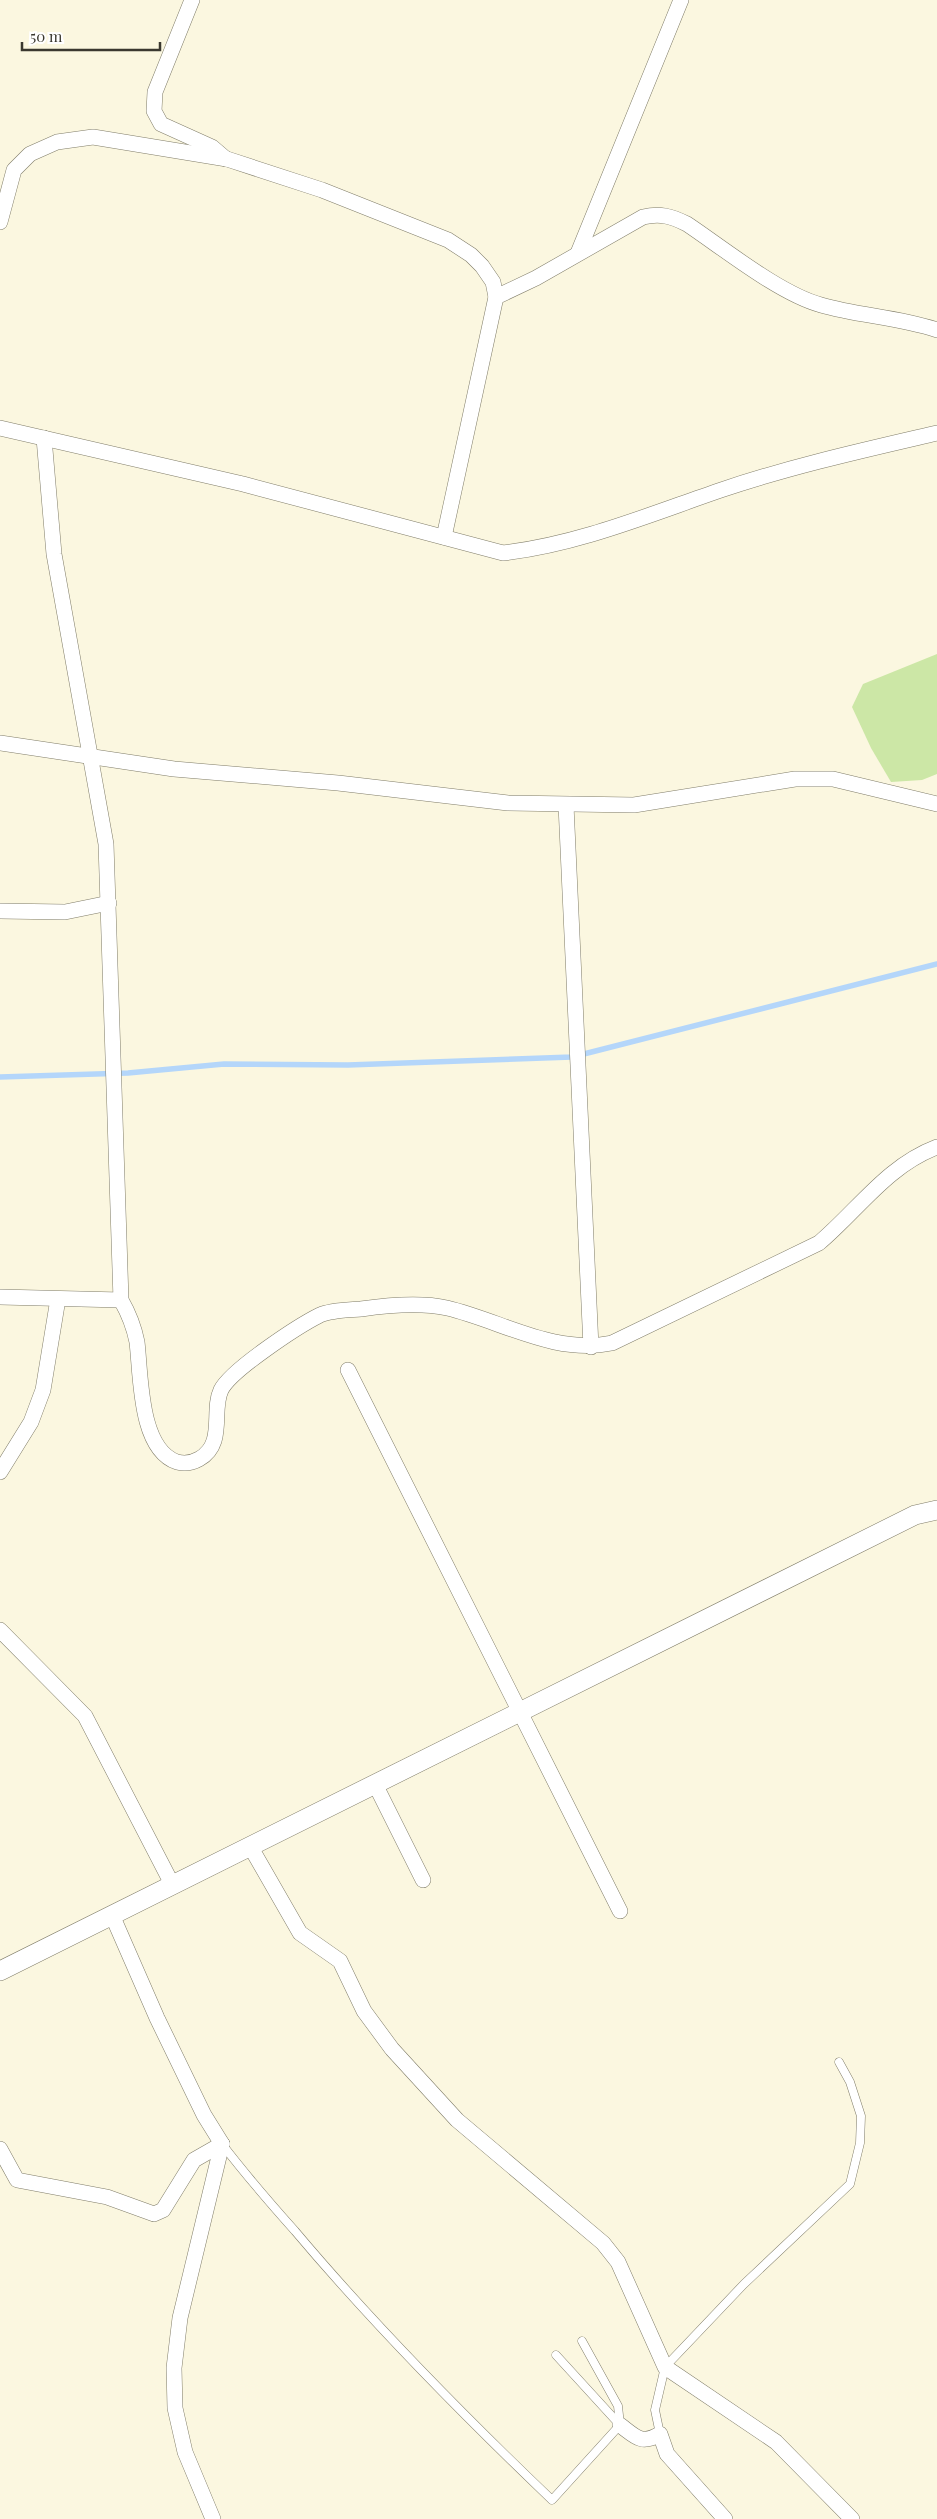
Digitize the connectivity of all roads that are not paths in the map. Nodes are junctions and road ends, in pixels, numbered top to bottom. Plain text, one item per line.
1 (192, 0) edge
2 (681, 0) edge
3 (227, 160) junction
4 (0, 222) edge
5 (578, 253) junction
6 (496, 297) junction
7 (937, 330) edge
8 (0, 428) edge
9 (937, 433) edge
10 (44, 438) junction
11 (444, 537) junction
12 (0, 743) edge
13 (90, 757) junction
14 (937, 804) edge
15 (566, 805) junction
16 (109, 903) junction
17 (0, 911) edge
18 (937, 1147) edge
19 (0, 1297) edge
20 (58, 1299) junction
21 (121, 1300) junction
22 (591, 1347) junction
23 (348, 1370) dead end
24 (0, 1472) edge
25 (937, 1510) edge
26 (0, 1630) edge
27 (520, 1711) junction
28 (375, 1784) junction
29 (250, 1846) junction
30 (423, 1880) dead end
31 (172, 1884) junction
32 (620, 1911) dead end
33 (112, 1914) junction
34 (0, 1971) edge
35 (839, 2062) dead end
36 (222, 2144) junction
37 (0, 2149) edge
38 (582, 2341) dead end
39 (556, 2354) dead end
40 (665, 2367) junction
41 (620, 2425) junction
42 (660, 2434) junction
43 (213, 2519) edge
44 (724, 2519) edge
45 (852, 2519) edge

1 - 3 street
2 - 5 street
3 - 4 street
3 - 6 street
5 - 6 street
5 - 7 street
6 - 11 street
8 - 10 street
9 - 11 street
10 - 11 street
10 - 13 street
12 - 13 street
13 - 15 street
13 - 16 street
14 - 15 street
15 - 22 street
16 - 17 street
16 - 21 street
18 - 22 street
19 - 20 street
20 - 21 street
20 - 24 street
21 - 22 street
23 - 27 street
25 - 27 street
26 - 31 street
27 - 28 street
27 - 32 street
28 - 29 street
28 - 30 street
29 - 31 street
29 - 40 street
31 - 33 street
33 - 34 street
33 - 36 street
35 - 40 lane
36 - 37 street
36 - 41 lane
36 - 43 street
38 - 41 lane
39 - 41 lane
40 - 42 lane
40 - 45 street
41 - 42 street
42 - 44 street

